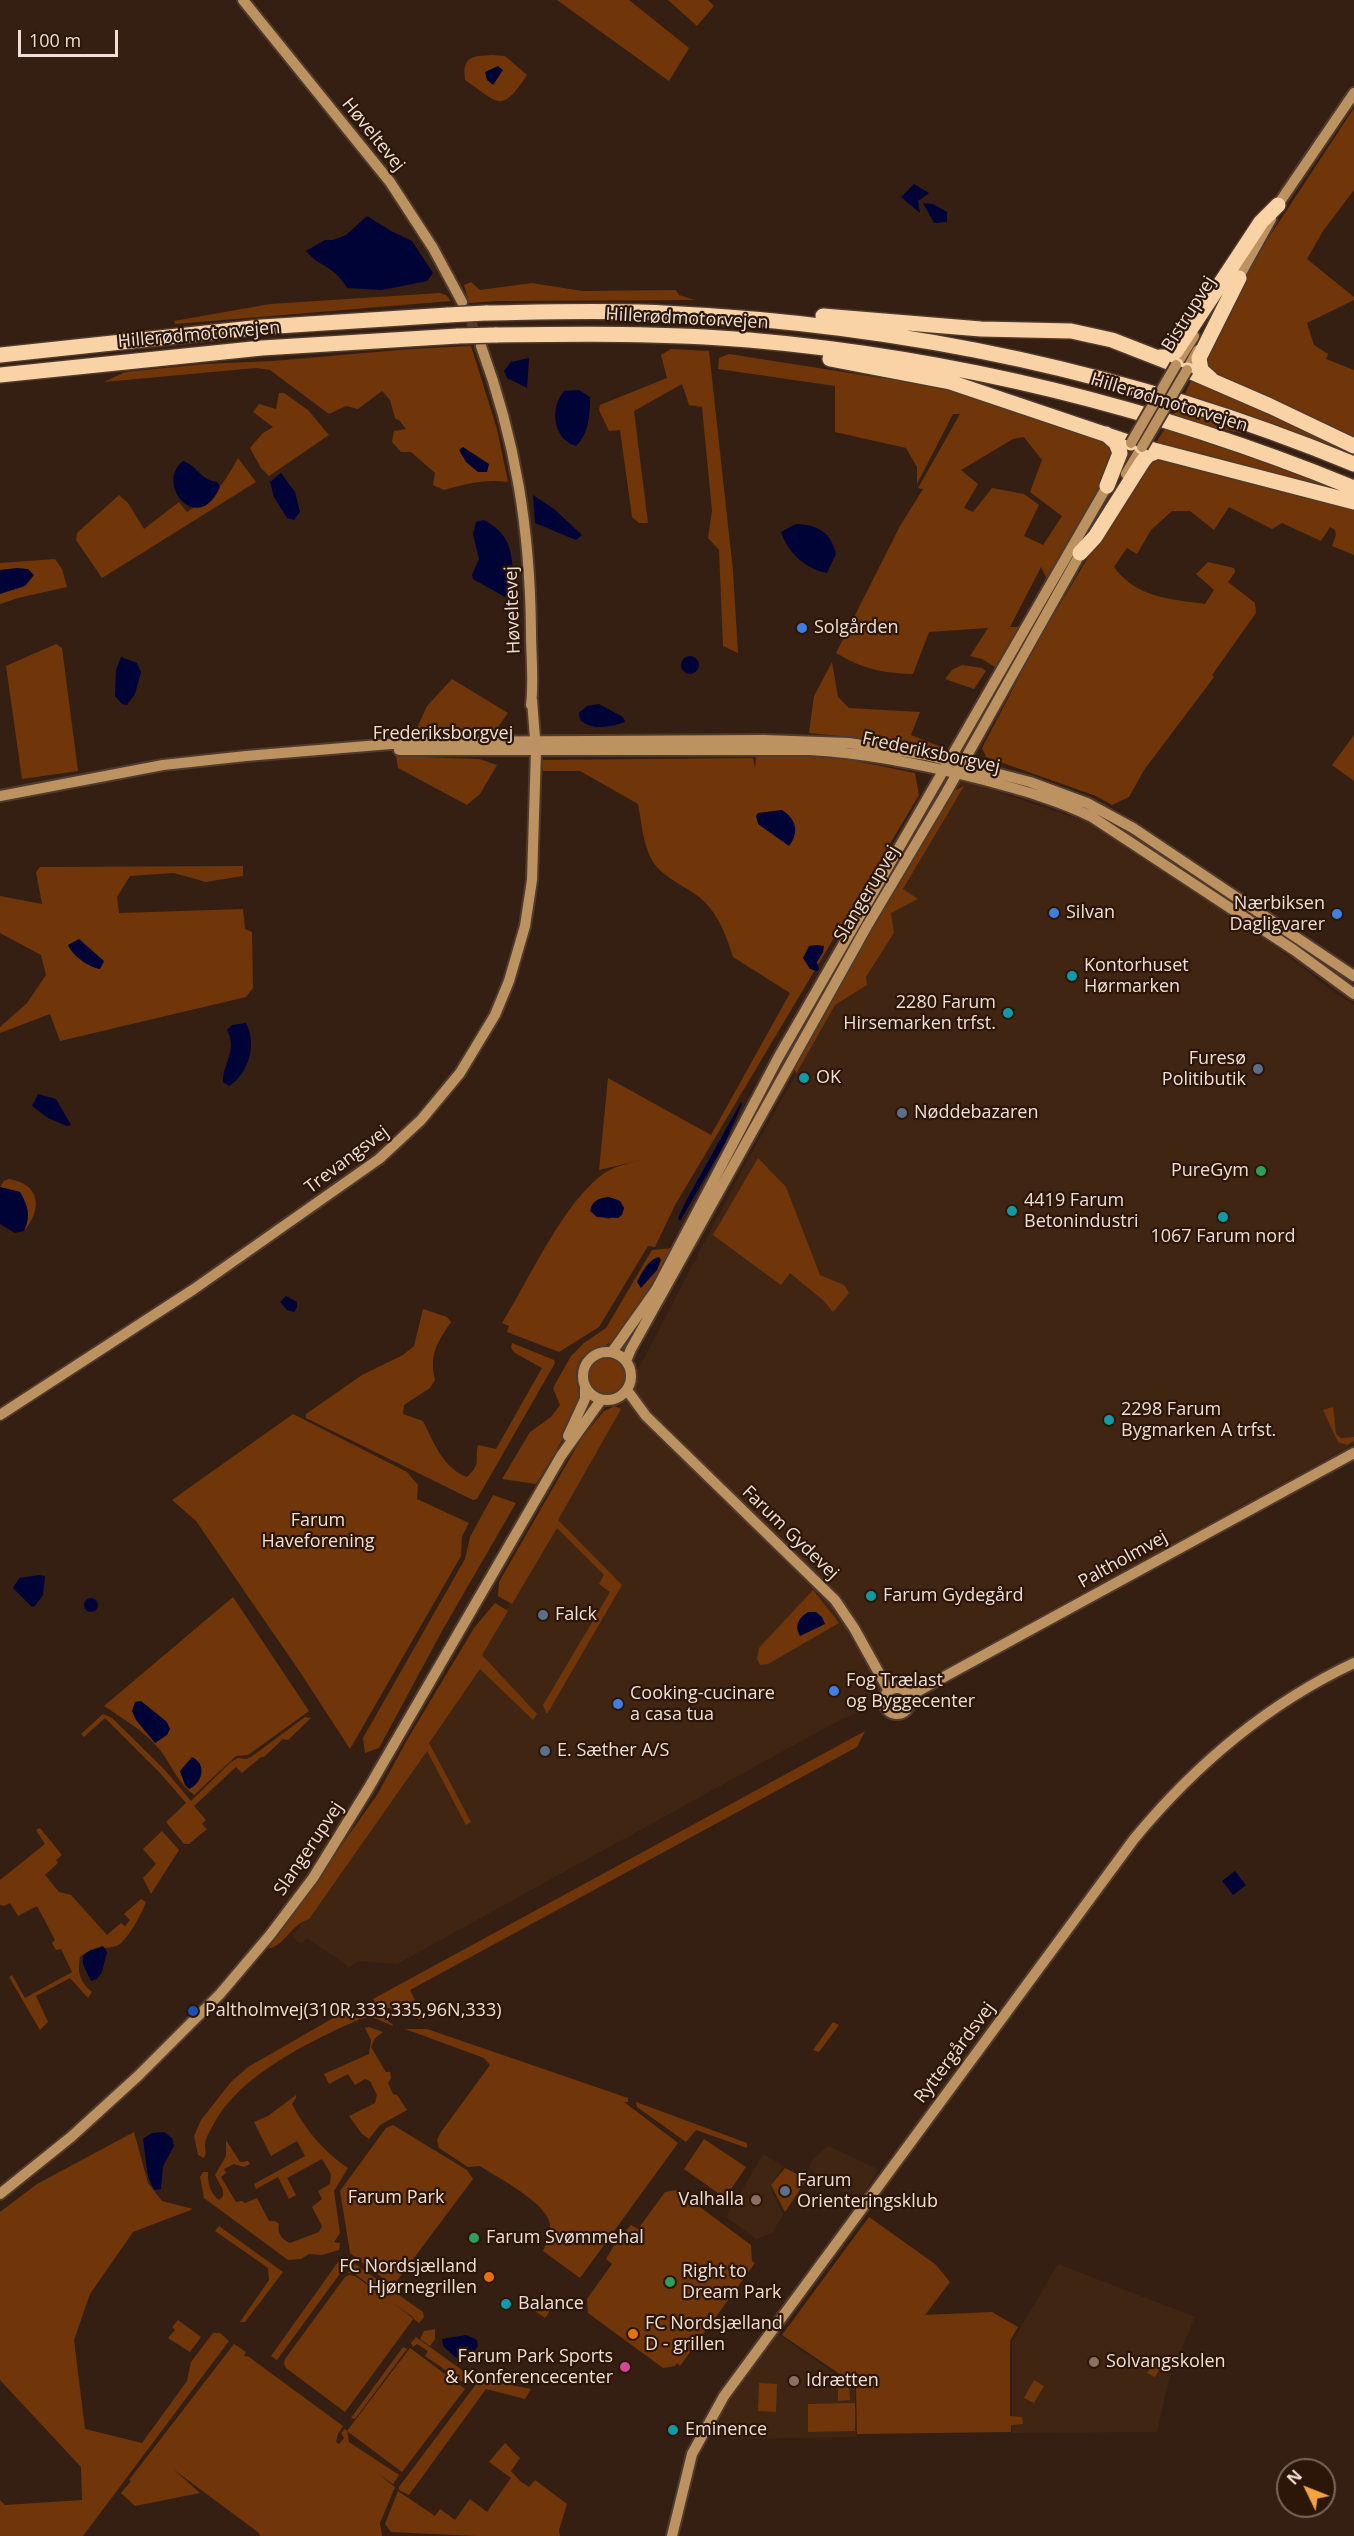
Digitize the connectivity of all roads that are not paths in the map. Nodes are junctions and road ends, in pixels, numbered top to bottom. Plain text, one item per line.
1 (243, 0) edge
2 (1354, 93) edge
3 (1278, 205) junction
4 (1239, 278) junction
5 (462, 302) tunnel mouth
6 (662, 313) junction
7 (748, 340) junction
8 (481, 345) tunnel mouth
9 (0, 355) edge
10 (1160, 357) junction
11 (1182, 368) junction
12 (0, 375) edge
13 (1213, 380) junction
14 (1106, 434) junction
15 (1354, 446) edge
16 (1144, 447) junction
17 (1354, 464) edge
18 (1107, 486) junction
19 (1354, 488) edge
20 (1354, 502) edge
21 (1080, 553) joint
22 (532, 746) junction
23 (952, 767) junction
24 (0, 796) edge
25 (1354, 976) edge
26 (1354, 994) edge
27 (612, 1352) junction
28 (626, 1361) junction
29 (585, 1387) junction
30 (627, 1390) junction
31 (601, 1400) junction
32 (615, 1400) junction
33 (0, 1415) edge
34 (646, 1416) junction
35 (1354, 1453) edge
36 (561, 1456) junction
37 (1354, 1663) edge
38 (889, 1691) junction
39 (909, 1696) junction
40 (0, 2194) edge
41 (672, 2536) edge

1 - 5 street, Høveltevej
2 - 3 street, Bistrupvej
3 - 4 street, Bistrupvej
3 - 10 highway
3 - 11 street, Bistrupvej
4 - 11 street, Bistrupvej
4 - 13 highway
6 - 9 highway, Hillerødmotorvejen, bridge
6 - 10 highway
6 - 17 highway, Hillerødmotorvejen
7 - 12 highway, Hillerødmotorvejen, bridge
7 - 14 highway
7 - 19 highway, Hillerødmotorvejen
8 - 22 street, Høveltevej
10 - 11 highway
11 - 13 highway
11 - 16 street, Bistrupvej, bridge
13 - 15 highway
14 - 16 highway
14 - 18 highway
16 - 18 street, Slangerupvej
16 - 20 highway
16 - 21 highway
18 - 23 street, Slangerupvej
21 - 23 street, Slangerupvej
22 - 23 street, Frederiksborgvej
22 - 24 street, Frederiksborgvej
22 - 33 street, Trevangsvej
23 - 25 street, Frederiksborgvej
23 - 26 street, Frederiksborgvej
23 - 27 street, Slangerupvej
23 - 28 street, Slangerupvej
27 - 28 street
27 - 29 street
28 - 30 street
29 - 31 street
29 - 36 street, Slangerupvej
30 - 32 street
30 - 34 street, Farum Gydevej
31 - 32 street
31 - 36 street, Slangerupvej
32 - 34 street, Farum Gydevej
34 - 38 street, Farum Gydevej
35 - 39 street, Paltholmvej
36 - 40 street, Slangerupvej
37 - 41 street, Ryttergårdsvej
38 - 39 street
38 - 39 street

